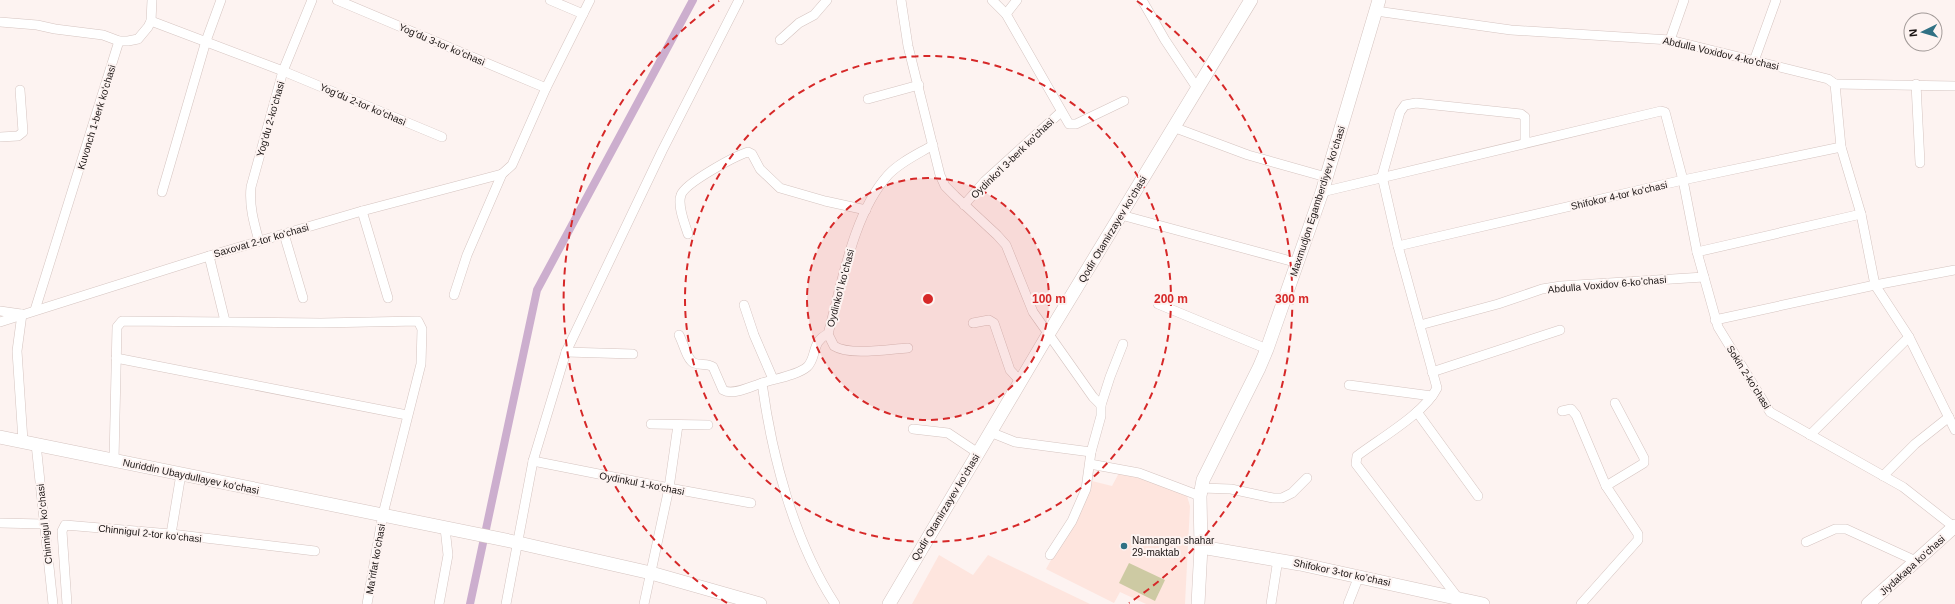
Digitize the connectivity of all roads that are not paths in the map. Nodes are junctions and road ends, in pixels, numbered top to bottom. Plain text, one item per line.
1 (152, 0) edge
2 (221, 0) edge
3 (312, 0) edge
4 (337, 0) edge
5 (550, 0) edge
6 (590, 0) edge
7 (740, 0) edge
8 (827, 0) edge
9 (901, 0) edge
10 (992, 0) edge
11 (1017, 0) edge
12 (1142, 0) edge
13 (1251, 0) edge
14 (1684, 0) edge
15 (1776, 0) edge
16 (1378, 5) edge
17 (583, 14) junction
18 (1006, 14) junction
19 (151, 21) junction
20 (0, 22) edge
21 (780, 40) dead end
22 (1670, 40) junction
23 (120, 41) junction
24 (206, 42) junction
25 (1754, 60) junction
26 (283, 71) junction
27 (1835, 84) junction
28 (1916, 84) junction
29 (919, 85) junction
30 (1955, 86) edge
31 (546, 88) junction
32 (1197, 88) junction
33 (20, 90) dead end
34 (868, 99) dead end
35 (1124, 101) dead end
36 (1061, 112) junction
37 (1173, 127) junction
38 (0, 137) edge
39 (442, 138) dead end
40 (1525, 143) junction
41 (933, 145) junction
42 (1841, 147) junction
43 (1920, 163) dead end
44 (502, 174) junction
45 (1382, 176) junction
46 (1326, 177) junction
47 (1683, 180) junction
48 (162, 192) dead end
49 (1322, 192) junction
50 (964, 205) junction
51 (866, 210) junction
52 (362, 211) junction
53 (1861, 214) junction
54 (1121, 215) junction
55 (284, 234) junction
56 (688, 234) dead end
57 (259, 241) junction
58 (1398, 246) junction
59 (1697, 252) junction
60 (209, 256) junction
61 (1298, 263) junction
62 (1955, 270) edge
63 (1704, 277) junction
64 (1875, 285) junction
65 (454, 295) dead end
66 (303, 298) dead end
67 (388, 298) dead end
68 (1158, 304) dead end
69 (744, 305) dead end
70 (35, 310) junction
71 (0, 311) edge
72 (22, 314) junction
73 (1716, 320) junction
74 (225, 321) junction
75 (0, 322) edge
76 (973, 323) dead end
77 (1420, 325) junction
78 (1560, 330) dead end
79 (1049, 333) junction
80 (828, 334) junction
81 (680, 335) dead end
82 (1909, 337) junction
83 (1123, 344) dead end
84 (908, 348) dead end
85 (1267, 348) junction
86 (566, 352) junction
87 (633, 354) dead end
88 (116, 358) junction
89 (1432, 372) junction
90 (773, 379) junction
91 (1020, 382) junction
92 (762, 383) junction
93 (1349, 385) dead end
94 (1432, 396) junction
95 (1615, 403) dead end
96 (1101, 405) junction
97 (1562, 411) dead end
98 (1417, 412) junction
99 (408, 415) junction
100 (1949, 418) junction
101 (651, 424) dead end
102 (678, 425) junction
103 (708, 425) dead end
104 (914, 429) dead end
105 (1955, 430) edge
106 (990, 432) junction
107 (1810, 435) junction
108 (0, 437) edge
109 (23, 441) junction
110 (36, 444) junction
111 (1091, 452) junction
112 (978, 453) junction
113 (114, 460) junction
114 (533, 461) junction
115 (1090, 464) junction
116 (181, 474) junction
117 (1883, 476) junction
118 (1307, 478) dead end
119 (1606, 486) junction
120 (669, 488) junction
121 (1200, 492) junction
122 (1478, 496) dead end
123 (751, 503) dead end
124 (383, 514) junction
125 (0, 523) edge
126 (44, 524) junction
127 (1954, 526) edge
128 (449, 529) junction
129 (171, 534) junction
130 (514, 542) junction
131 (1806, 542) dead end
132 (1201, 547) junction
133 (315, 551) dead end
134 (1050, 555) dead end
135 (1278, 559) junction
136 (1916, 561) junction
137 (651, 572) junction
138 (1359, 576) junction
139 (1458, 598) junction
140 (53, 604) edge
141 (67, 604) edge
142 (368, 604) edge
143 (439, 604) edge
144 (506, 604) edge
145 (644, 604) edge
146 (760, 604) edge
147 (835, 604) edge
148 (888, 604) edge
149 (1198, 604) edge
150 (1271, 604) edge
151 (1348, 604) edge
152 (1483, 604) edge
153 (1581, 604) edge
154 (1868, 604) edge

1 - 19 street
2 - 24 street
3 - 26 street, Yogʻdu 2-koʻchasi
4 - 31 street, Yogʻdu 3-tor koʻchasi
5 - 17 street
6 - 17 street
7 - 86 street
8 - 21 street
9 - 29 street
10 - 18 street, Oydinko'l 3-berk ko'chasi
11 - 18 street
12 - 32 street
13 - 32 main road, Qodir Otamirzayev koʻchasi
14 - 22 street
15 - 25 street
16 - 22 street, Abdulla Voxidov 4-ko'chasi
16 - 46 main road, Maxmudjon Egamberdiyev koʻchasi
17 - 31 street
18 - 36 street, Oydinko'l 3-berk ko'chasi
19 - 23 street
19 - 24 street, Yogʻdu 2-tor koʻchasi
20 - 23 street
22 - 25 street, Abdulla Voxidov 4-ko'chasi
23 - 70 street, Kuvonch 1-berk koʻchasi
24 - 26 street, Yogʻdu 2-tor koʻchasi
24 - 48 street
25 - 27 street, Abdulla Voxidov 4-ko'chasi
26 - 39 street, Yogʻdu 2-tor koʻchasi
26 - 57 street, Yogʻdu 2-koʻchasi
27 - 28 street
27 - 42 street
28 - 30 street
28 - 43 street
29 - 34 street
29 - 41 street
31 - 44 street
32 - 37 main road, Qodir Otamirzayev koʻchasi
33 - 38 street
35 - 36 street, Oydinko'l 3-berk ko'chasi
36 - 50 street, Oydinko'l 3-berk ko'chasi
37 - 46 street
37 - 54 main road, Qodir Otamirzayev koʻchasi
40 - 45 street
40 - 45 street
40 - 47 street, Sokin 2-koʼchasi
41 - 50 street
41 - 51 street, Oydinkoʻl koʻchasi
42 - 47 street, Shifokor 4-tor ko'chasi
42 - 53 street
44 - 52 street, Saxovat 2-tor koʻchasi
44 - 65 street
45 - 49 street
45 - 58 street
46 - 49 main road, Maxmudjon Egamberdiyev koʻchasi
47 - 58 street, Shifokor 4-tor ko'chasi
47 - 59 street, Sokin 2-koʼchasi
49 - 61 main road, Maxmudjon Egamberdiyev koʻchasi
50 - 79 street
51 - 56 street
51 - 80 street, Oydinkoʻl koʻchasi
52 - 55 street, Saxovat 2-tor koʻchasi
52 - 67 street
53 - 59 street
53 - 64 street
54 - 61 street
54 - 79 main road, Qodir Otamirzayev koʻchasi
55 - 57 street, Saxovat 2-tor koʻchasi
55 - 66 street
57 - 60 street, Saxovat 2-tor koʻchasi
58 - 77 street
59 - 63 street, Sokin 2-koʼchasi
60 - 70 street, Saxovat 2-tor koʻchasi
60 - 74 street
61 - 85 main road, Maxmudjon Egamberdiyev koʻchasi
62 - 64 street
63 - 73 street, Sokin 2-koʼchasi
63 - 77 street, Abdulla Voxidov 6-koʼchasi
64 - 73 street
64 - 82 street
68 - 85 street
69 - 90 street
70 - 72 street, Saxovat 2-tor koʻchasi
71 - 72 street
72 - 75 street, Saxovat 2-tor koʻchasi
72 - 109 street
73 - 107 street, Sokin 2-koʼchasi
74 - 88 street
74 - 99 street, Maʼrifat ko'chasi
76 - 91 street
77 - 89 street
78 - 89 street
79 - 91 main road, Qodir Otamirzayev koʻchasi
79 - 96 street
80 - 84 street
80 - 90 street, Oydinkoʻl koʻchasi
81 - 92 street, Oydinkoʻl koʻchasi
82 - 100 street
82 - 107 street
83 - 96 street
85 - 121 main road, Maxmudjon Egamberdiyev koʻchasi
86 - 87 street
86 - 114 street
88 - 99 street
88 - 113 street
89 - 94 street
90 - 92 street, Oydinkoʻl koʻchasi
91 - 106 main road, Qodir Otamirzayev koʻchasi
92 - 147 street
93 - 94 street
94 - 98 street
95 - 119 street
96 - 111 street
97 - 119 street
98 - 122 street
98 - 139 street
99 - 124 street, Maʼrifat ko'chasi
100 - 105 street
100 - 117 street
101 - 102 street
102 - 103 street
102 - 120 street
104 - 112 street
106 - 111 street
106 - 112 main road, Qodir Otamirzayev koʻchasi
107 - 117 street, Sokin 2-koʼchasi
108 - 109 main road, Nuriddin Ubaydullayev koʻchasi
109 - 110 main road, Nuriddin Ubaydullayev koʻchasi
110 - 113 main road, Nuriddin Ubaydullayev koʻchasi
110 - 126 street, Chinnigul koʻchasi
111 - 115 street
112 - 148 main road, Qodir Otamirzayev koʻchasi
113 - 116 main road, Nuriddin Ubaydullayev koʻchasi
114 - 120 street, Oydinkul 1-ko'chasi
114 - 130 street
115 - 121 street
115 - 134 street
116 - 124 main road, Nuriddin Ubaydullayev koʻchasi
116 - 129 street
117 - 127 street, Sokin 2-koʼchasi
118 - 121 street
119 - 153 street
120 - 123 street, Oydinkul 1-ko'chasi
120 - 137 street
121 - 132 main road, Maxmudjon Egamberdiyev koʻchasi
124 - 128 main road, Nuriddin Ubaydullayev koʻchasi
124 - 142 street, Maʼrifat ko'chasi
125 - 126 street
126 - 140 street, Chinnigul koʻchasi
127 - 136 main road, Jiydakapa ko'chasi
128 - 130 main road, Nuriddin Ubaydullayev koʻchasi
128 - 143 street
129 - 133 street, Chinnigul 2-tor koʻchasi
129 - 141 street, Chinnigul 2-tor koʻchasi
130 - 137 main road, Nuriddin Ubaydullayev koʻchasi
130 - 144 street
131 - 136 street
132 - 135 main road, Shifokor 3-tor koʼchasi
132 - 149 main road, Maxmudjon Egamberdiyev koʻchasi
135 - 138 main road, Shifokor 3-tor koʼchasi
135 - 150 street
136 - 154 main road, Jiydakapa ko'chasi
137 - 145 street
137 - 146 main road, Nuriddin Ubaydullayev koʻchasi
138 - 139 main road, Shifokor 3-tor koʼchasi
138 - 151 street
139 - 152 main road, Shifokor 3-tor koʼchasi

